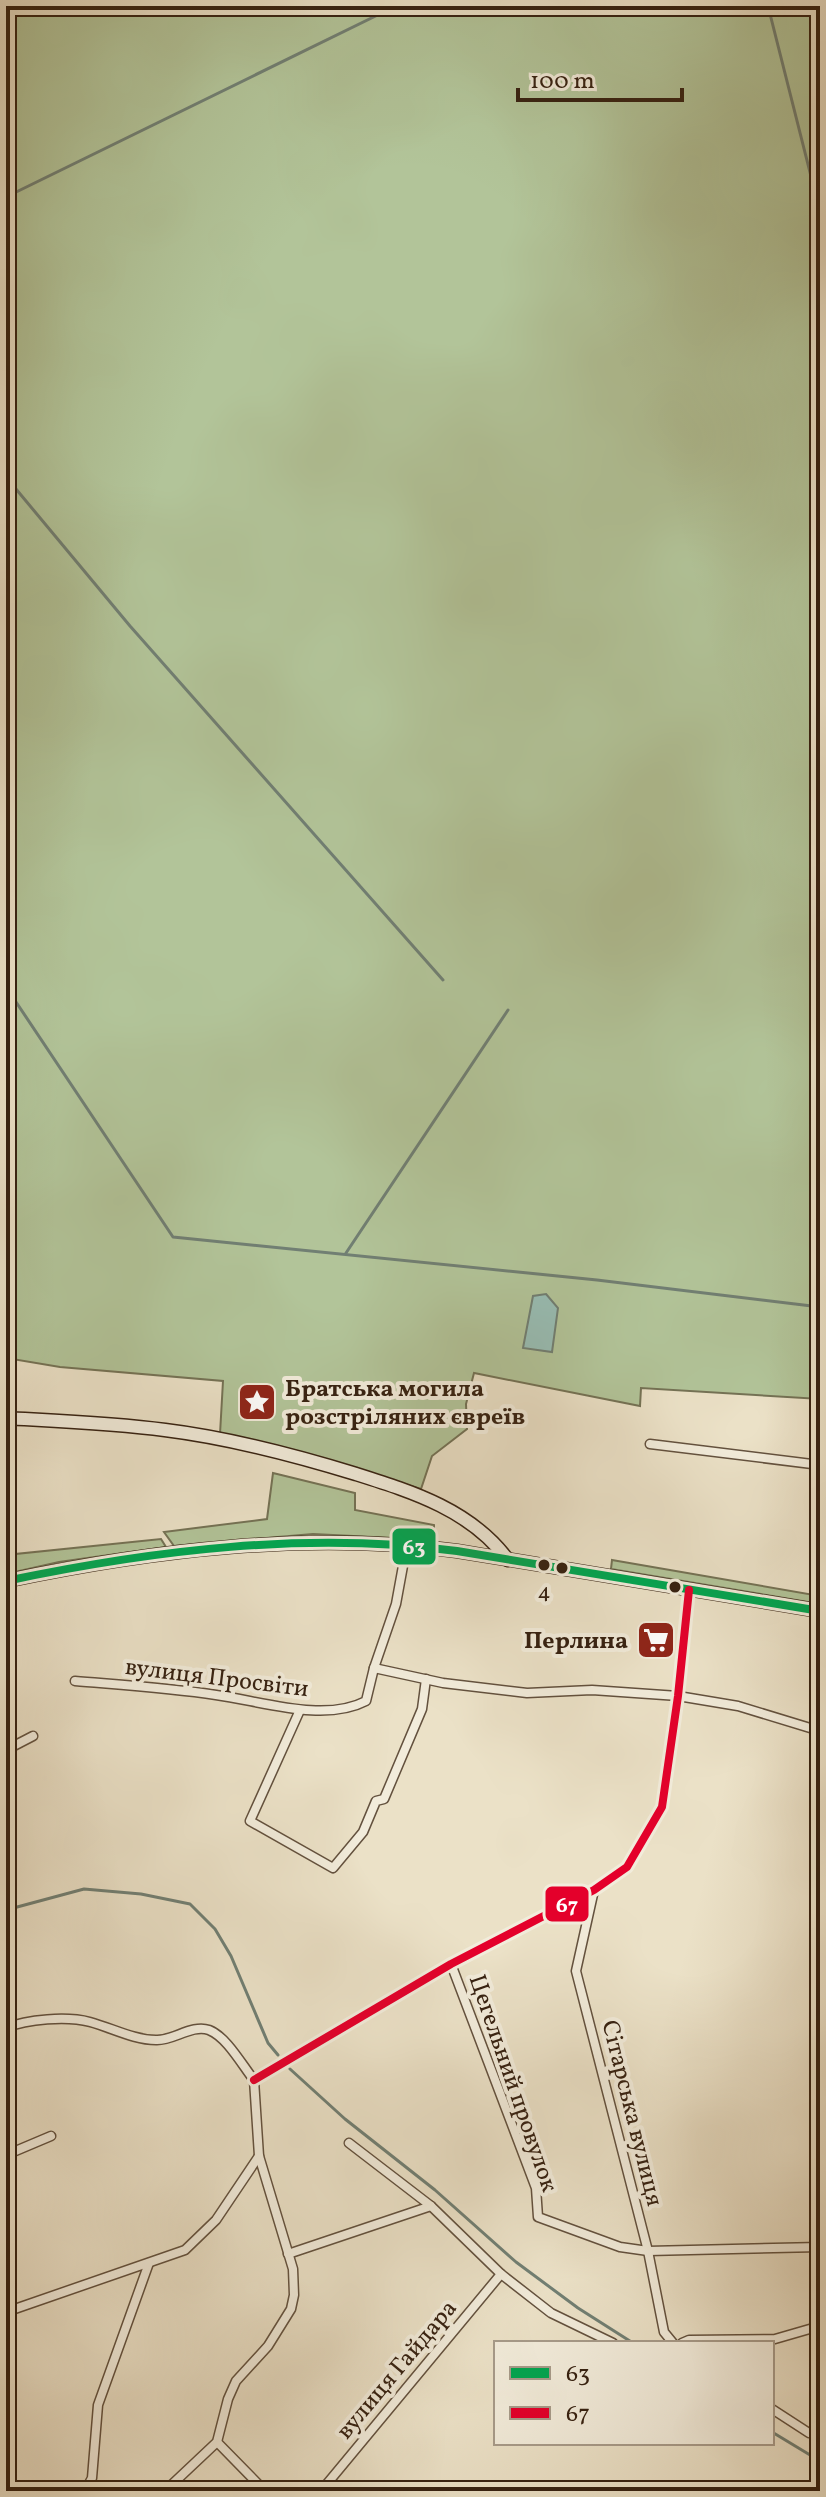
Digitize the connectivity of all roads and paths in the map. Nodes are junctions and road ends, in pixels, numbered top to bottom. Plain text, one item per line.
1 (6, 1418) edge
2 (650, 1444) dead end
3 (820, 1465) edge
4 (407, 1544) junction
5 (508, 1560) junction
6 (6, 1581) edge
7 (689, 1590) junction
8 (820, 1611) edge
9 (374, 1668) junction
10 (426, 1679) junction
11 (75, 1681) dead end
12 (678, 1696) junction
13 (300, 1710) junction
14 (820, 1731) edge
15 (33, 1736) dead end
16 (6, 1750) edge
17 (594, 1890) junction
18 (451, 1964) junction
19 (6, 2028) edge
20 (254, 2080) junction
21 (51, 2136) dead end
22 (349, 2143) dead end
23 (6, 2155) edge
24 (259, 2156) junction
25 (431, 2206) junction
26 (820, 2247) edge
27 (648, 2251) junction
28 (288, 2254) junction
29 (149, 2263) junction
30 (501, 2274) junction
31 (6, 2312) edge
32 (820, 2326) edge
33 (609, 2341) edge
34 (671, 2341) edge
35 (687, 2341) edge
36 (774, 2410) edge
37 (809, 2433) dead end
38 (217, 2442) junction
39 (85, 2491) edge
40 (165, 2491) edge
41 (265, 2491) edge
42 (321, 2491) edge

1 - 5 main road
2 - 3 street
4 - 5 main road
4 - 6 main road
4 - 9 street, вулиця Просвіти
5 - 7 main road
7 - 8 main road
7 - 12 street
9 - 10 street
9 - 13 street, вулиця Просвіти
10 - 12 street
10 - 13 street
11 - 13 street, вулиця Просвіти
12 - 14 street
12 - 17 street
15 - 16 street
17 - 18 street
17 - 27 street, Сітарська вулиця
18 - 20 street
18 - 27 street, Цегельний провулок
19 - 20 street
20 - 24 street
21 - 23 street
22 - 25 street
24 - 28 street
24 - 29 street
25 - 28 street
25 - 30 street
26 - 27 street, Цегельний провулок
27 - 34 street, Сітарська вулиця
28 - 38 street
29 - 31 street
29 - 39 street
30 - 33 street
30 - 42 street, вулиця Гайдара
32 - 35 street
36 - 37 street
38 - 40 street
38 - 41 street

